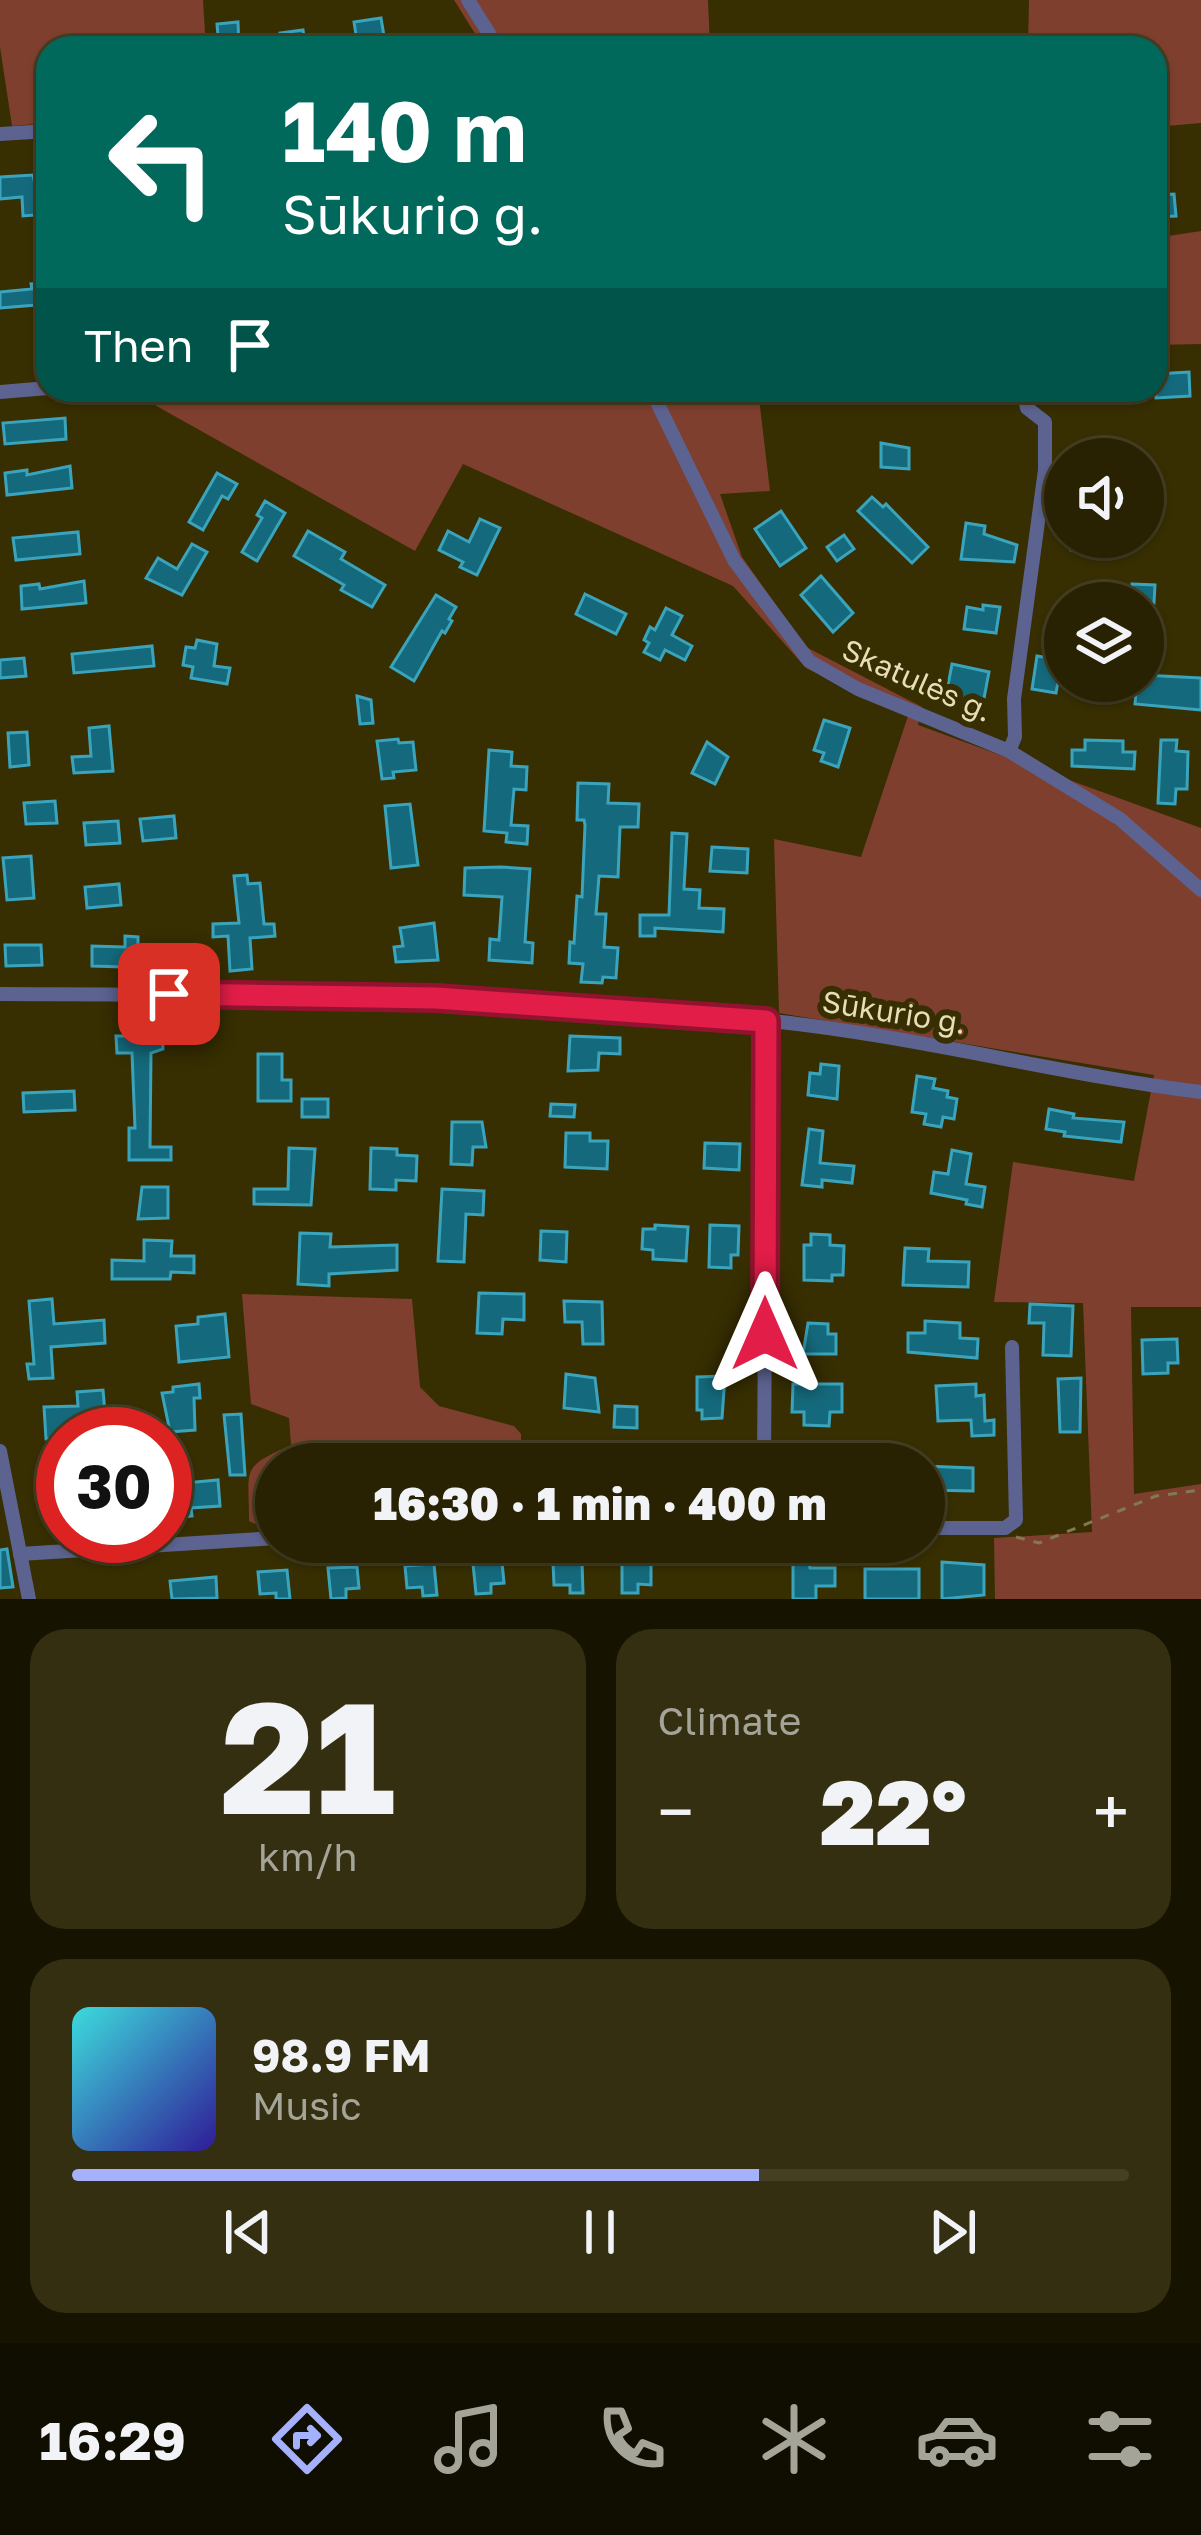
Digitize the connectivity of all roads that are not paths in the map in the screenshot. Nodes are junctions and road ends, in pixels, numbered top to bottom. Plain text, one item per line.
1 (468, 0) edge
2 (490, 36) edge
3 (36, 132) edge
4 (0, 134) edge
5 (36, 389) edge
6 (0, 392) edge
7 (657, 402) edge
8 (1026, 402) edge
9 (1010, 751) junction
10 (1201, 890) edge
11 (0, 994) edge
12 (766, 1021) junction
13 (1201, 1092) edge
14 (1012, 1346) dead end
15 (764, 1443) edge
16 (0, 1451) edge
17 (945, 1528) edge
18 (255, 1539) edge
19 (20, 1554) junction
20 (29, 1599) edge

1 - 2 street
3 - 4 street
5 - 6 street
7 - 9 street, Skatulės g.
8 - 9 street
9 - 10 street, Skatulės g.
11 - 12 street, Sūkurio g.
12 - 13 street, Sūkurio g.
12 - 15 street
14 - 17 street
16 - 19 street
18 - 19 street
19 - 20 street

